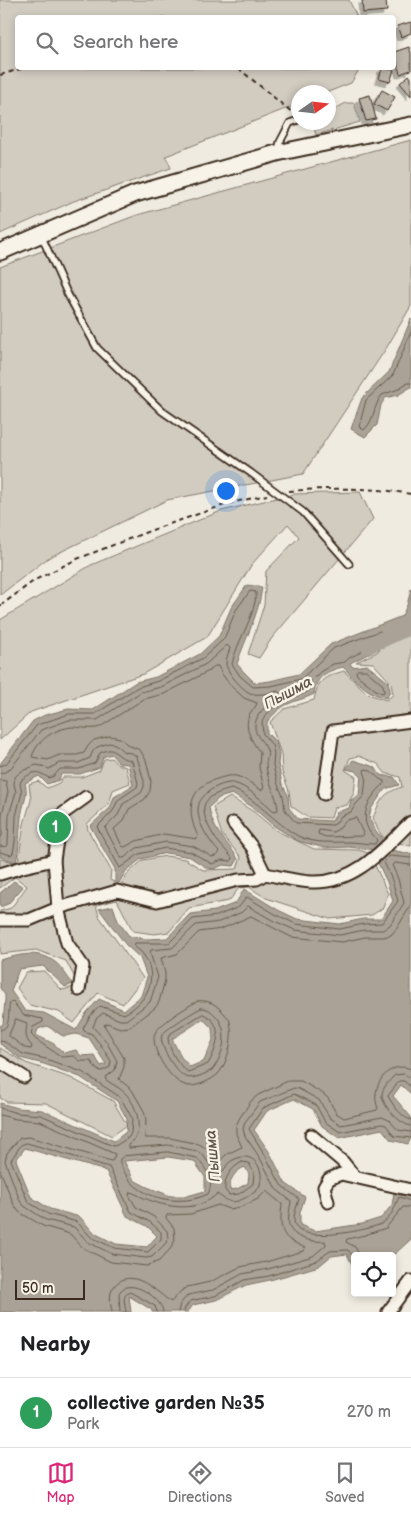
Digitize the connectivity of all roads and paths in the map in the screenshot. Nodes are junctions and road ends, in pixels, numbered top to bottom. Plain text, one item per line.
1 (17, 70) edge
2 (240, 70) edge
3 (0, 75) edge
4 (290, 123) joint
5 (411, 124) edge
6 (277, 153) junction
7 (41, 235) junction
8 (0, 252) edge
9 (278, 493) junction
10 (411, 494) edge
11 (349, 564) dead end
12 (0, 606) edge
13 (411, 721) edge
14 (324, 794) dead end
15 (86, 797) dead end
16 (411, 822) edge
17 (233, 823) dead end
18 (54, 860) junction
19 (0, 874) edge
20 (261, 877) junction
21 (58, 908) junction
22 (0, 920) edge
23 (79, 990) dead end
24 (0, 1062) edge
25 (24, 1077) dead end
26 (311, 1134) dead end
27 (355, 1178) junction
28 (411, 1190) edge
29 (328, 1202) dead end
30 (411, 1281) edge
31 (388, 1312) edge

1 - 3 path
2 - 4 path
4 - 6 lane
5 - 6 street
6 - 7 street
7 - 8 street
7 - 9 lane
9 - 10 path
9 - 11 lane
9 - 12 path
13 - 14 street
15 - 18 street
16 - 20 street
17 - 20 street
18 - 19 street
18 - 21 street
20 - 21 street
21 - 22 street
21 - 23 street
24 - 25 street
26 - 27 street
27 - 28 street
27 - 29 street
30 - 31 street

